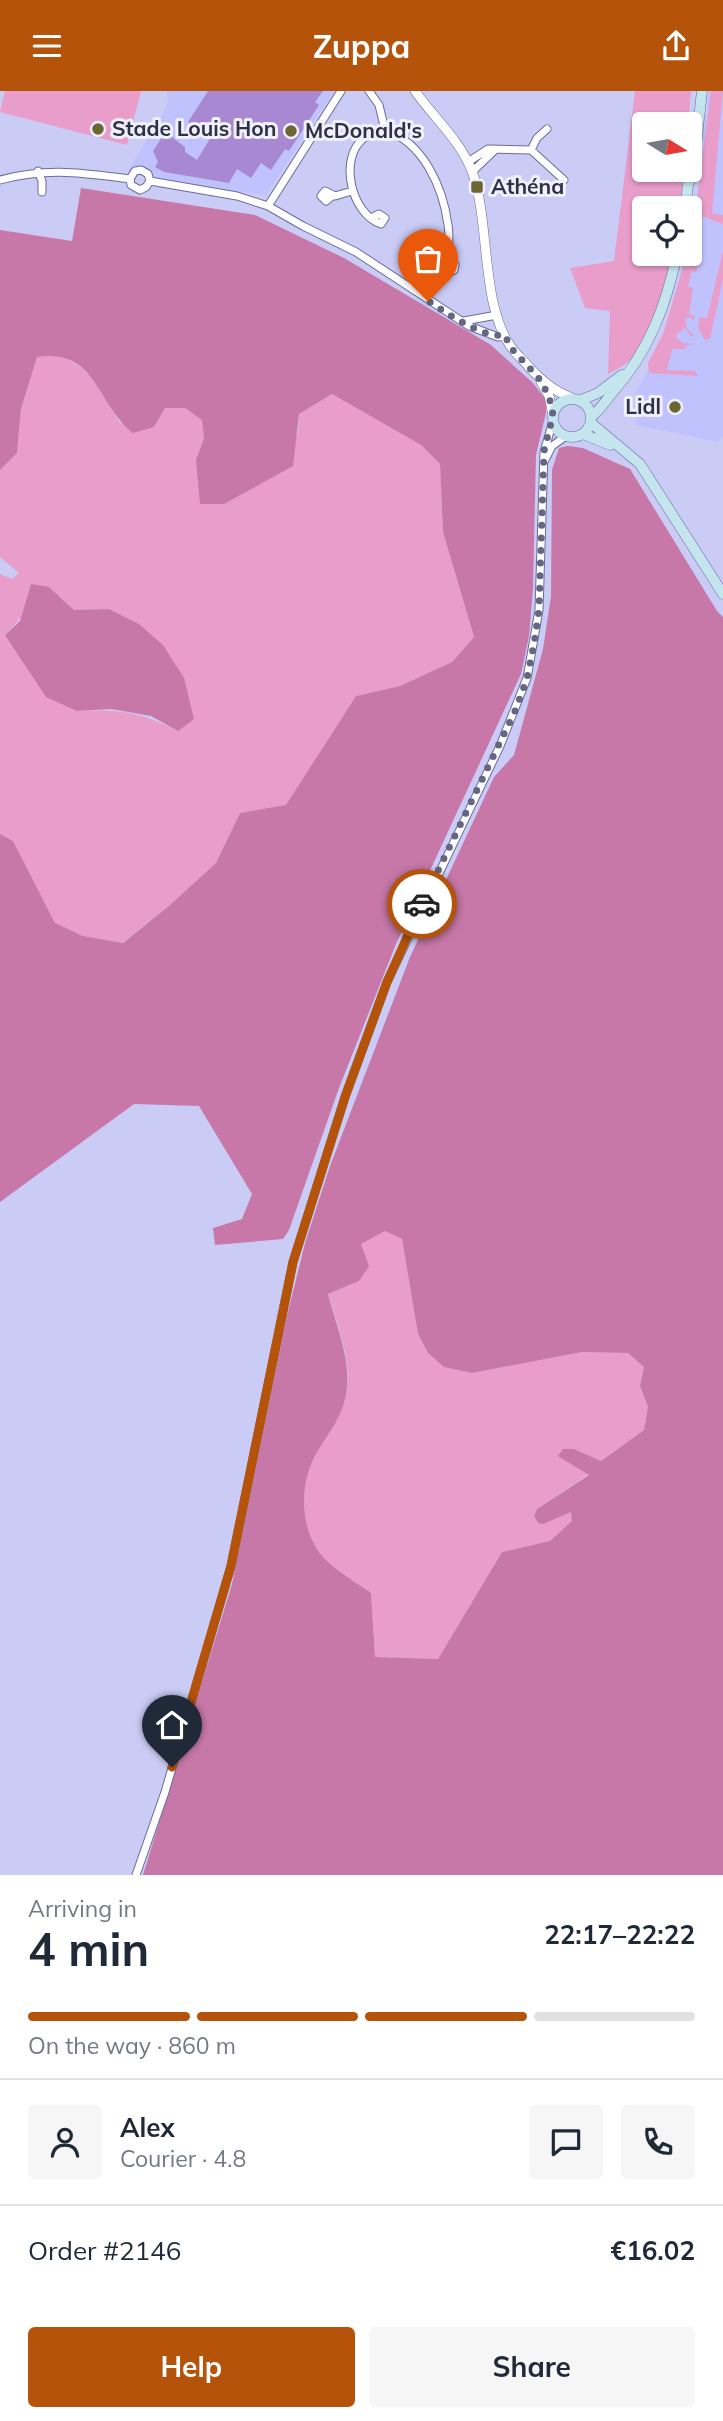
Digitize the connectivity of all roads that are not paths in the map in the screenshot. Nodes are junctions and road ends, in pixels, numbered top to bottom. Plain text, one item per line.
1 (341, 91) edge
2 (369, 91) edge
3 (415, 91) edge
4 (695, 91) edge
5 (702, 91) edge
6 (693, 112) edge
7 (385, 129) junction
8 (547, 129) dead end
9 (496, 149) junction
10 (531, 150) junction
11 (468, 162) junction
12 (38, 171) junction
13 (472, 172) junction
14 (130, 179) junction
15 (0, 180) edge
16 (564, 180) dead end
17 (149, 181) junction
18 (689, 183) joint
19 (352, 191) junction
20 (42, 192) dead end
21 (332, 196) dead end
22 (687, 196) edge
23 (268, 206) junction
24 (370, 218) dead end
25 (449, 258) dead end
26 (674, 266) edge
27 (498, 315) junction
28 (464, 321) junction
29 (505, 335) junction
30 (640, 358) junction
31 (538, 377) junction
32 (576, 399) junction
33 (553, 418) junction
34 (591, 420) junction
35 (583, 434) junction
36 (566, 436) junction
37 (618, 446) junction
38 (544, 460) junction
39 (723, 594) edge
40 (136, 1875) edge

1 - 23 street
2 - 7 street
3 - 11 street
4 - 6 main road
5 - 18 main road
7 - 19 street
7 - 25 street
8 - 10 street
9 - 10 street
9 - 11 street
9 - 13 street
10 - 16 street
11 - 13 street
12 - 14 street
12 - 15 street
12 - 20 street
13 - 27 street
14 - 17 street
14 - 17 street
17 - 23 street
18 - 22 main road
19 - 21 street
19 - 24 street
23 - 28 street
26 - 30 main road
27 - 28 street
27 - 29 street
28 - 29 street
29 - 31 street
30 - 32 main road
30 - 34 main road
31 - 32 street
31 - 33 street
32 - 33 main road
32 - 34 main road
33 - 36 main road
33 - 38 street
34 - 35 main road
34 - 37 main road
35 - 36 main road
35 - 37 main road
36 - 38 street
37 - 39 main road
38 - 40 street

